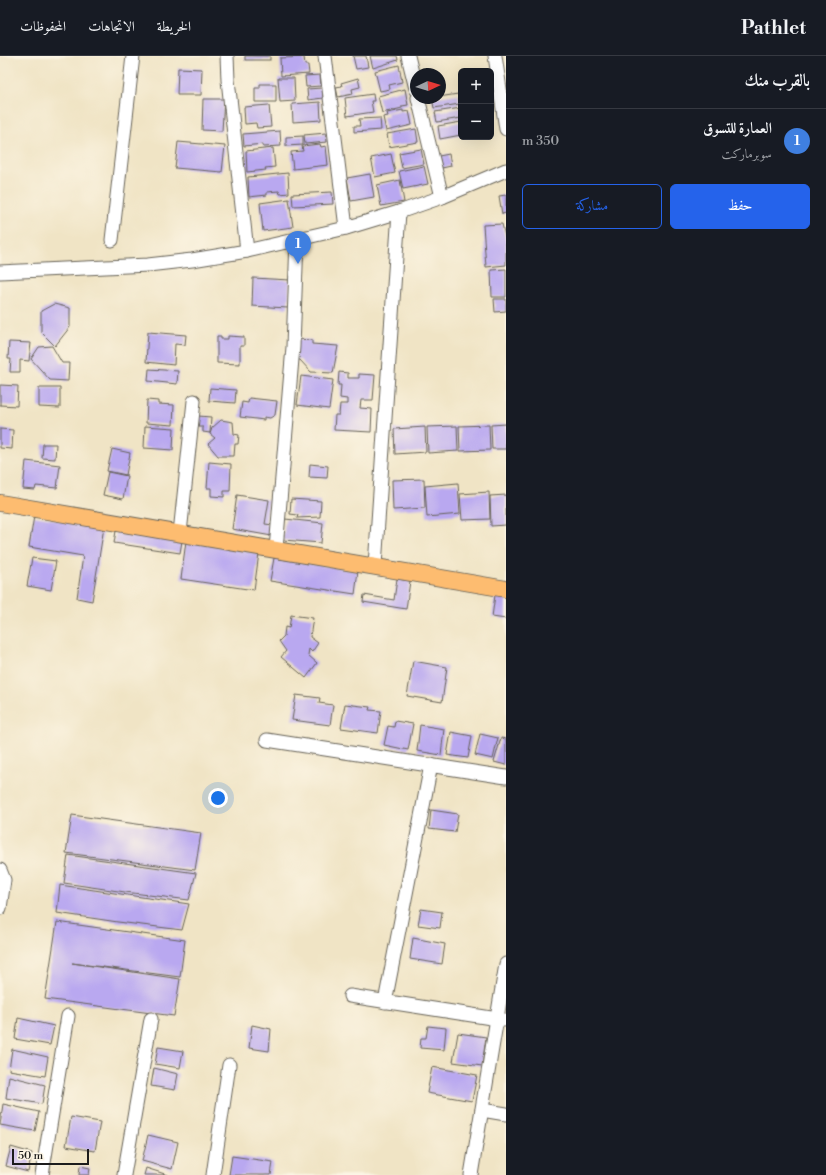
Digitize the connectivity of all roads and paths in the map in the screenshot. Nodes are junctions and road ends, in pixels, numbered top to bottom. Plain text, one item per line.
1 (133, 56) edge
2 (227, 56) edge
3 (325, 56) edge
4 (408, 56) edge
5 (495, 56) edge
6 (411, 68) edge
7 (419, 104) edge
8 (506, 129) edge
9 (506, 170) edge
10 (442, 197) junction
11 (399, 212) junction
12 (346, 228) junction
13 (112, 240) dead end
14 (297, 240) junction
15 (247, 251) junction
16 (0, 272) edge
17 (194, 401) dead end
18 (0, 503) edge
19 (180, 533) junction
20 (276, 549) junction
21 (375, 566) junction
22 (506, 589) edge
23 (267, 740) dead end
24 (431, 765) junction
25 (506, 777) edge
26 (0, 870) edge
27 (0, 908) edge
28 (506, 964) edge
29 (350, 996) dead end
30 (385, 1002) junction
31 (68, 1016) dead end
32 (151, 1019) dead end
33 (502, 1019) edge
34 (229, 1065) dead end
35 (482, 1110) junction
36 (506, 1114) edge
37 (42, 1175) edge
38 (124, 1175) edge
39 (213, 1175) edge
40 (471, 1175) edge

1 - 13 street
2 - 15 street
3 - 12 street
4 - 6 street
5 - 8 street
7 - 10 street
9 - 10 street
10 - 11 street
11 - 12 street
11 - 21 street
12 - 14 street
14 - 15 street
14 - 20 street
15 - 16 street
17 - 19 street
18 - 19 main road
19 - 20 main road
20 - 21 main road
21 - 22 main road
23 - 24 street
24 - 25 street
24 - 30 street
26 - 27 street
28 - 33 street
29 - 30 street
30 - 33 street
31 - 37 street
32 - 38 street
33 - 35 street
34 - 39 street
35 - 36 street
35 - 40 street

